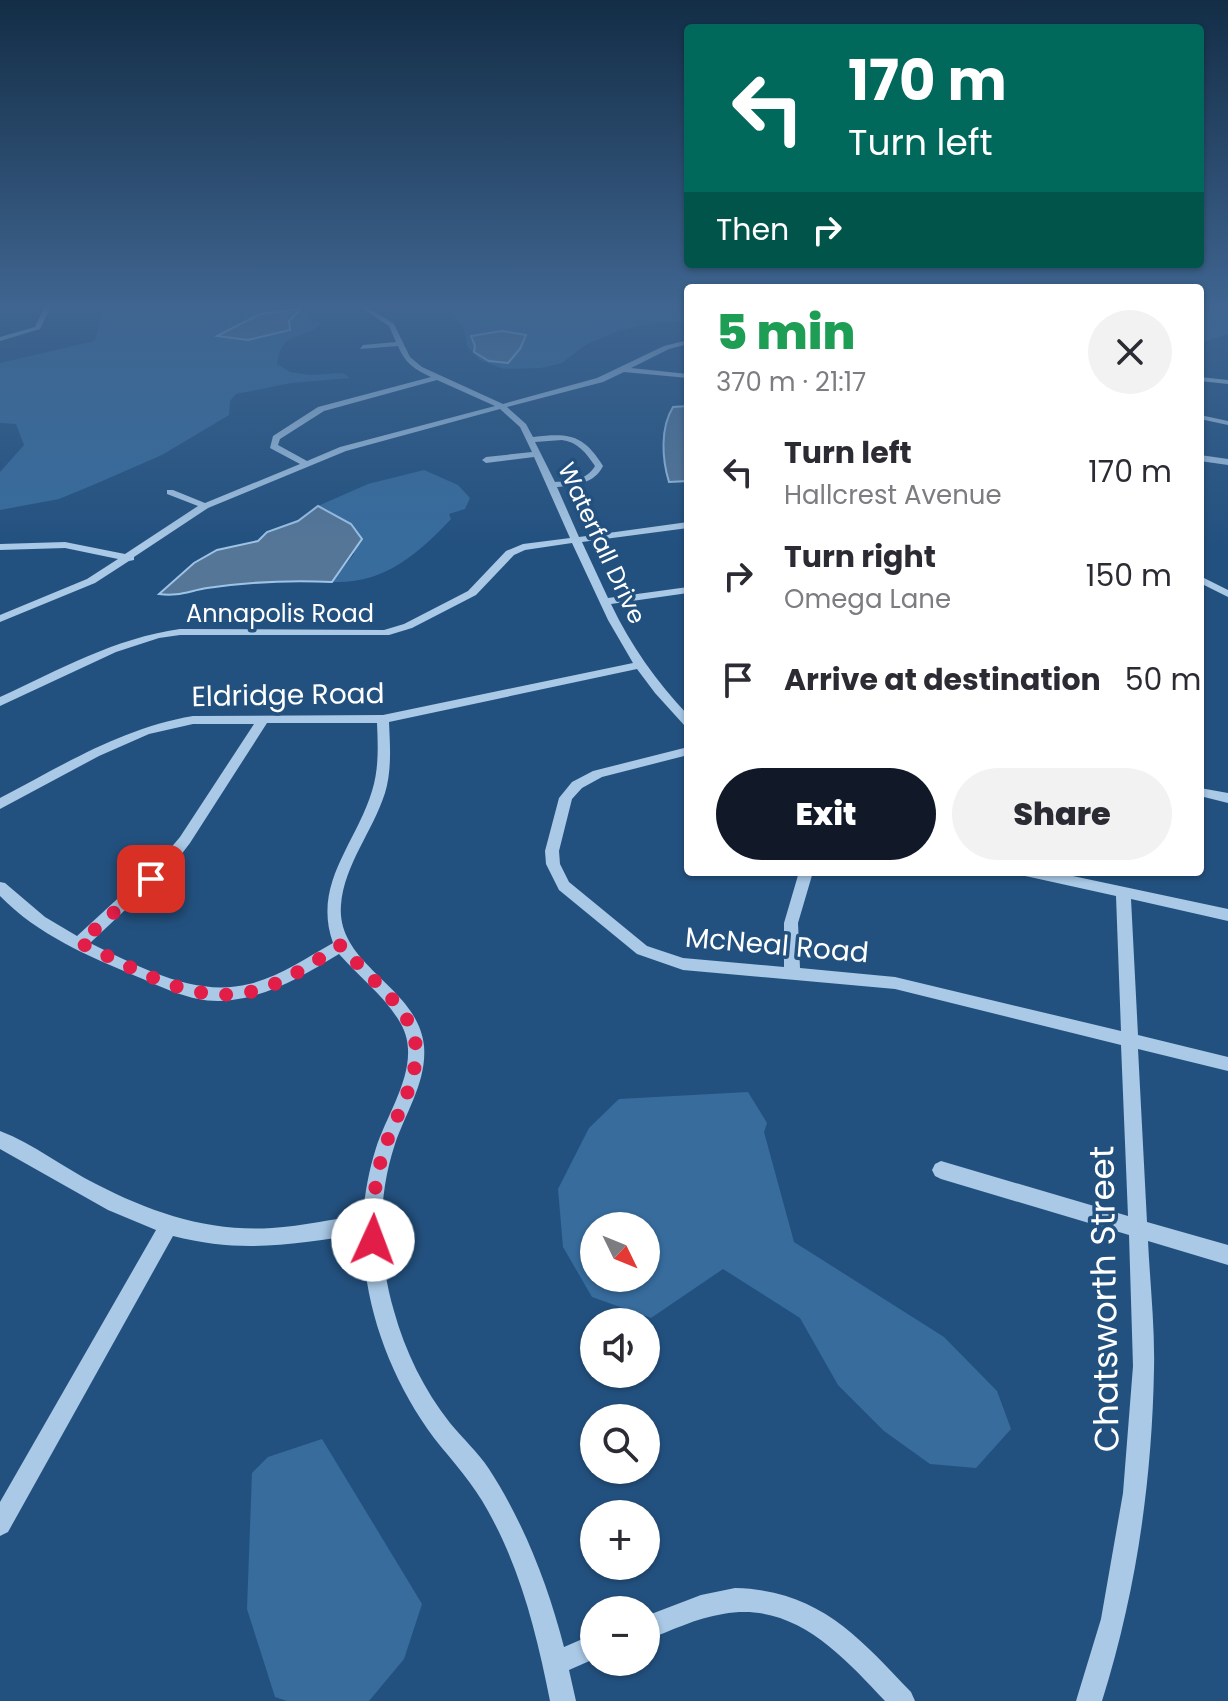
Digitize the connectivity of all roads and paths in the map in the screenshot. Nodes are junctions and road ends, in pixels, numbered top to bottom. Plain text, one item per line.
1 (401, 387) edge
2 (458, 387) edge
3 (567, 387) edge
4 (503, 406) junction
5 (1204, 418) edge
6 (1228, 423) edge
7 (530, 440) junction
8 (537, 454) junction
9 (1204, 459) edge
10 (486, 460) dead end
11 (1228, 462) edge
12 (305, 463) junction
13 (551, 485) junction
14 (170, 492) dead end
15 (205, 506) junction
16 (684, 526) edge
17 (576, 539) junction
18 (0, 547) edge
19 (130, 558) junction
20 (1204, 581) edge
21 (684, 591) edge
22 (1228, 594) edge
23 (605, 602) junction
24 (0, 619) edge
25 (638, 665) junction
26 (0, 702) edge
27 (684, 717) edge
28 (383, 719) junction
29 (262, 721) junction
30 (684, 752) edge
31 (1204, 793) edge
32 (1228, 798) edge
33 (0, 804) edge
34 (805, 876) edge
35 (1049, 876) edge
36 (0, 887) edge
37 (1123, 892) junction
38 (1228, 915) edge
39 (80, 943) junction
40 (341, 945) junction
41 (792, 972) junction
42 (1130, 1040) junction
43 (1228, 1064) edge
44 (0, 1139) edge
45 (941, 1170) dead end
46 (372, 1223) junction
47 (168, 1227) junction
48 (1138, 1230) junction
49 (1228, 1255) edge
50 (5, 1498) edge
51 (0, 1524) edge
52 (660, 1623) edge
53 (580, 1652) edge
54 (556, 1663) junction
55 (563, 1701) edge
56 (902, 1701) edge
57 (1089, 1701) edge

1 - 12 street
2 - 4 street, Waterfall Drive
3 - 4 street
4 - 7 street, Waterfall Drive
4 - 12 street
5 - 6 street
7 - 8 street, Waterfall Drive
7 - 13 street
8 - 10 street
8 - 13 street, Waterfall Drive
9 - 11 street
12 - 15 street
13 - 17 street, Waterfall Drive
14 - 15 street
15 - 19 street
16 - 17 street, Annapolis Road
17 - 23 street, Waterfall Drive
17 - 26 street, Annapolis Road
18 - 19 street
19 - 24 street
20 - 22 street
21 - 23 street
23 - 25 street, Waterfall Drive
25 - 27 street, Waterfall Drive
25 - 28 street, Eldridge Road
28 - 29 street, Eldridge Road
28 - 40 street
29 - 33 street, Eldridge Road
29 - 39 street
30 - 41 street, McNeal Road
31 - 32 street
34 - 41 street
35 - 37 street
36 - 39 street
37 - 38 street
37 - 42 street, Chatsworth Street
39 - 40 street
40 - 46 street
41 - 42 street, McNeal Road
42 - 43 street, McNeal Road
42 - 48 street, Chatsworth Street
44 - 47 street
45 - 48 street
46 - 47 street
46 - 54 street
47 - 50 street
48 - 49 street
48 - 57 street, Chatsworth Street
50 - 51 street
52 - 56 street
53 - 54 street
54 - 55 street

